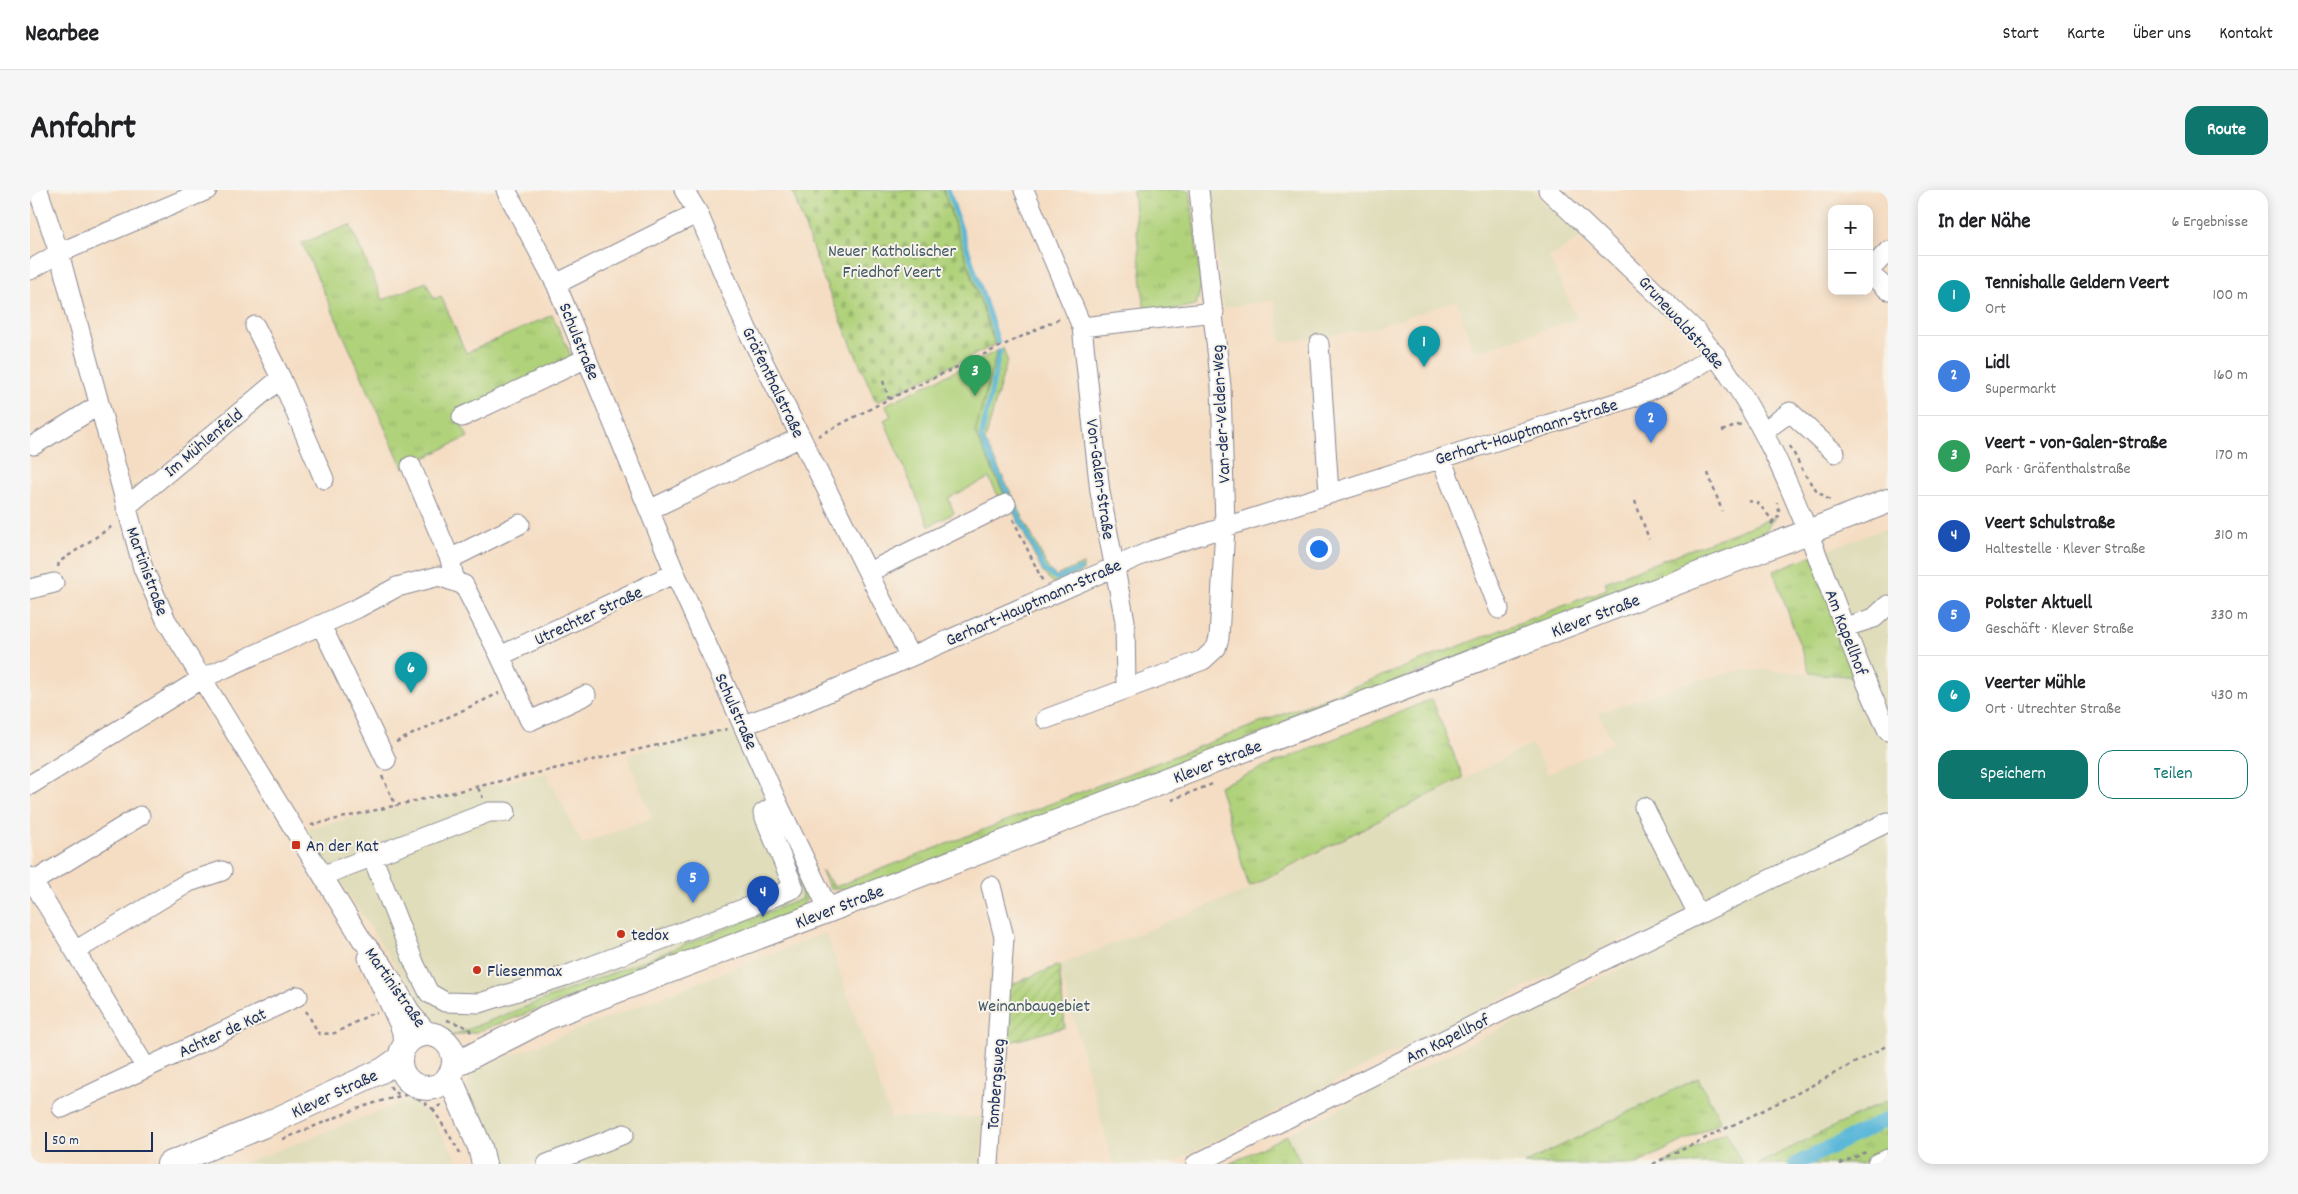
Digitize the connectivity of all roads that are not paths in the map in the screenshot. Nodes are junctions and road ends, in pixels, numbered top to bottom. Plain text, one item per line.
1 (38, 190) edge
2 (207, 190) edge
3 (506, 190) edge
4 (684, 190) edge
5 (1024, 190) edge
6 (1200, 190) edge
7 (1548, 190) edge
8 (698, 213) junction
9 (1888, 251) edge
10 (59, 253) junction
11 (1873, 268) edge
12 (30, 270) edge
13 (1873, 276) edge
14 (556, 284) junction
15 (1888, 290) edge
16 (1214, 312) junction
17 (1079, 319) junction
18 (255, 326) dead end
19 (1319, 344) dead end
20 (1716, 354) junction
21 (587, 358) junction
22 (281, 378) junction
23 (99, 406) junction
24 (462, 417) dead end
25 (1764, 431) junction
26 (803, 440) junction
27 (34, 445) dead end
28 (1835, 453) dead end
29 (1441, 458) junction
30 (411, 466) dead end
31 (324, 479) dead end
32 (1330, 493) junction
33 (1888, 501) edge
34 (1006, 504) road end
35 (649, 510) junction
36 (127, 511) junction
37 (520, 524) dead end
38 (1225, 526) junction
39 (1808, 533) junction
40 (450, 559) junction
41 (1114, 566) junction
42 (869, 572) junction
43 (675, 574) junction
44 (455, 582) junction
45 (54, 583) road end
46 (30, 589) edge
47 (1888, 605) edge
48 (1499, 609) dead end
49 (321, 625) junction
50 (1845, 628) junction
51 (500, 656) junction
52 (910, 656) junction
53 (201, 678) junction
54 (1126, 689) junction
55 (586, 695) dead end
56 (1046, 719) dead end
57 (743, 725) junction
58 (1888, 731) edge
59 (383, 754) road end
60 (30, 785) edge
61 (778, 804) junction
62 (1644, 808) dead end
63 (506, 812) dead end
64 (140, 816) dead end
65 (1888, 822) edge
66 (372, 856) junction
67 (222, 871) dead end
68 (324, 876) junction
69 (32, 879) edge
70 (991, 886) dead end
71 (829, 910) junction
72 (1698, 914) junction
73 (362, 940) junction
74 (75, 951) junction
75 (298, 996) road end
76 (544, 1018) junction
77 (437, 1037) junction
78 (403, 1051) junction
79 (146, 1068) junction
80 (451, 1071) junction
81 (423, 1093) junction
82 (62, 1108) dead end
83 (265, 1126) junction
84 (624, 1134) dead end
85 (1888, 1159) edge
86 (169, 1164) edge
87 (484, 1164) edge
88 (547, 1164) edge
89 (989, 1164) edge
90 (1196, 1164) edge
91 (1877, 1164) edge

1 - 10 street, Martinistraße
2 - 10 street
3 - 14 street, Schulstraße
4 - 8 street, Gräfenthalstraße
5 - 17 street, Von-Galen-Straße
6 - 16 street, Van-der-Velden-Weg
7 - 20 street, Grunewaldstraße
8 - 14 street, Schulstraße
8 - 26 street, Gräfenthalstraße
9 - 11 street
10 - 12 street
10 - 23 street, Martinistraße
13 - 15 street
14 - 21 street, Schulstraße
16 - 17 street
16 - 38 street, Van-der-Velden-Weg
17 - 41 street, Von-Galen-Straße
18 - 22 street
19 - 32 street
20 - 25 street, Grunewaldstraße
20 - 29 street, Gerhart-Hauptmann-Straße
21 - 24 street
21 - 35 street, Schulstraße
22 - 31 street
22 - 36 street, Im Mühlenfeld
23 - 27 street
23 - 36 street, Martinistraße
25 - 28 street
25 - 39 street, Grunewaldstraße
26 - 35 street
26 - 42 street, Gräfenthalstraße
29 - 32 street, Gerhart-Hauptmann-Straße
29 - 48 street
30 - 40 street
32 - 38 street, Gerhart-Hauptmann-Straße
33 - 39 main road, Klever Straße
34 - 42 street
35 - 43 street, Schulstraße
36 - 53 street, Martinistraße
37 - 40 street
38 - 41 street, Gerhart-Hauptmann-Straße
38 - 54 street, Van-der-Velden-Weg
39 - 50 street, Am Kapellhof
39 - 71 main road, Klever Straße
40 - 44 street
41 - 52 street, Gerhart-Hauptmann-Straße
41 - 54 street, Von-Galen-Straße
42 - 52 street, Gräfenthalstraße
43 - 51 street, Utrechter Straße
43 - 57 street, Schulstraße
44 - 49 street
44 - 51 street
45 - 46 street
47 - 50 street
49 - 53 street
49 - 59 street
50 - 58 street, Am Kapellhof
51 - 55 street
52 - 57 street, Gerhart-Hauptmann-Straße
53 - 60 street
53 - 68 street, Martinistraße
54 - 56 street
57 - 61 street, Schulstraße
61 - 66 street
61 - 71 street, Schulstraße
62 - 72 street
63 - 66 street
64 - 69 street
65 - 72 street, Am Kapellhof
66 - 68 street
67 - 74 street
68 - 73 street, Martinistraße
69 - 74 street
70 - 89 street, Tombergsweg
71 - 76 main road, Klever Straße
72 - 90 street, Am Kapellhof
73 - 77 street, Martinistraße
73 - 78 street, Martinistraße
74 - 79 street
75 - 79 street, Achter de Kat
76 - 77 main road, Klever Straße
76 - 80 main road, Klever Straße
77 - 78 main road
77 - 80 main road
78 - 81 main road
78 - 83 main road, Klever Straße
79 - 82 street, Achter de Kat
80 - 81 main road
80 - 87 main road
81 - 83 main road, Klever Straße
81 - 87 main road
83 - 86 main road, Klever Straße
84 - 88 street
85 - 91 street

